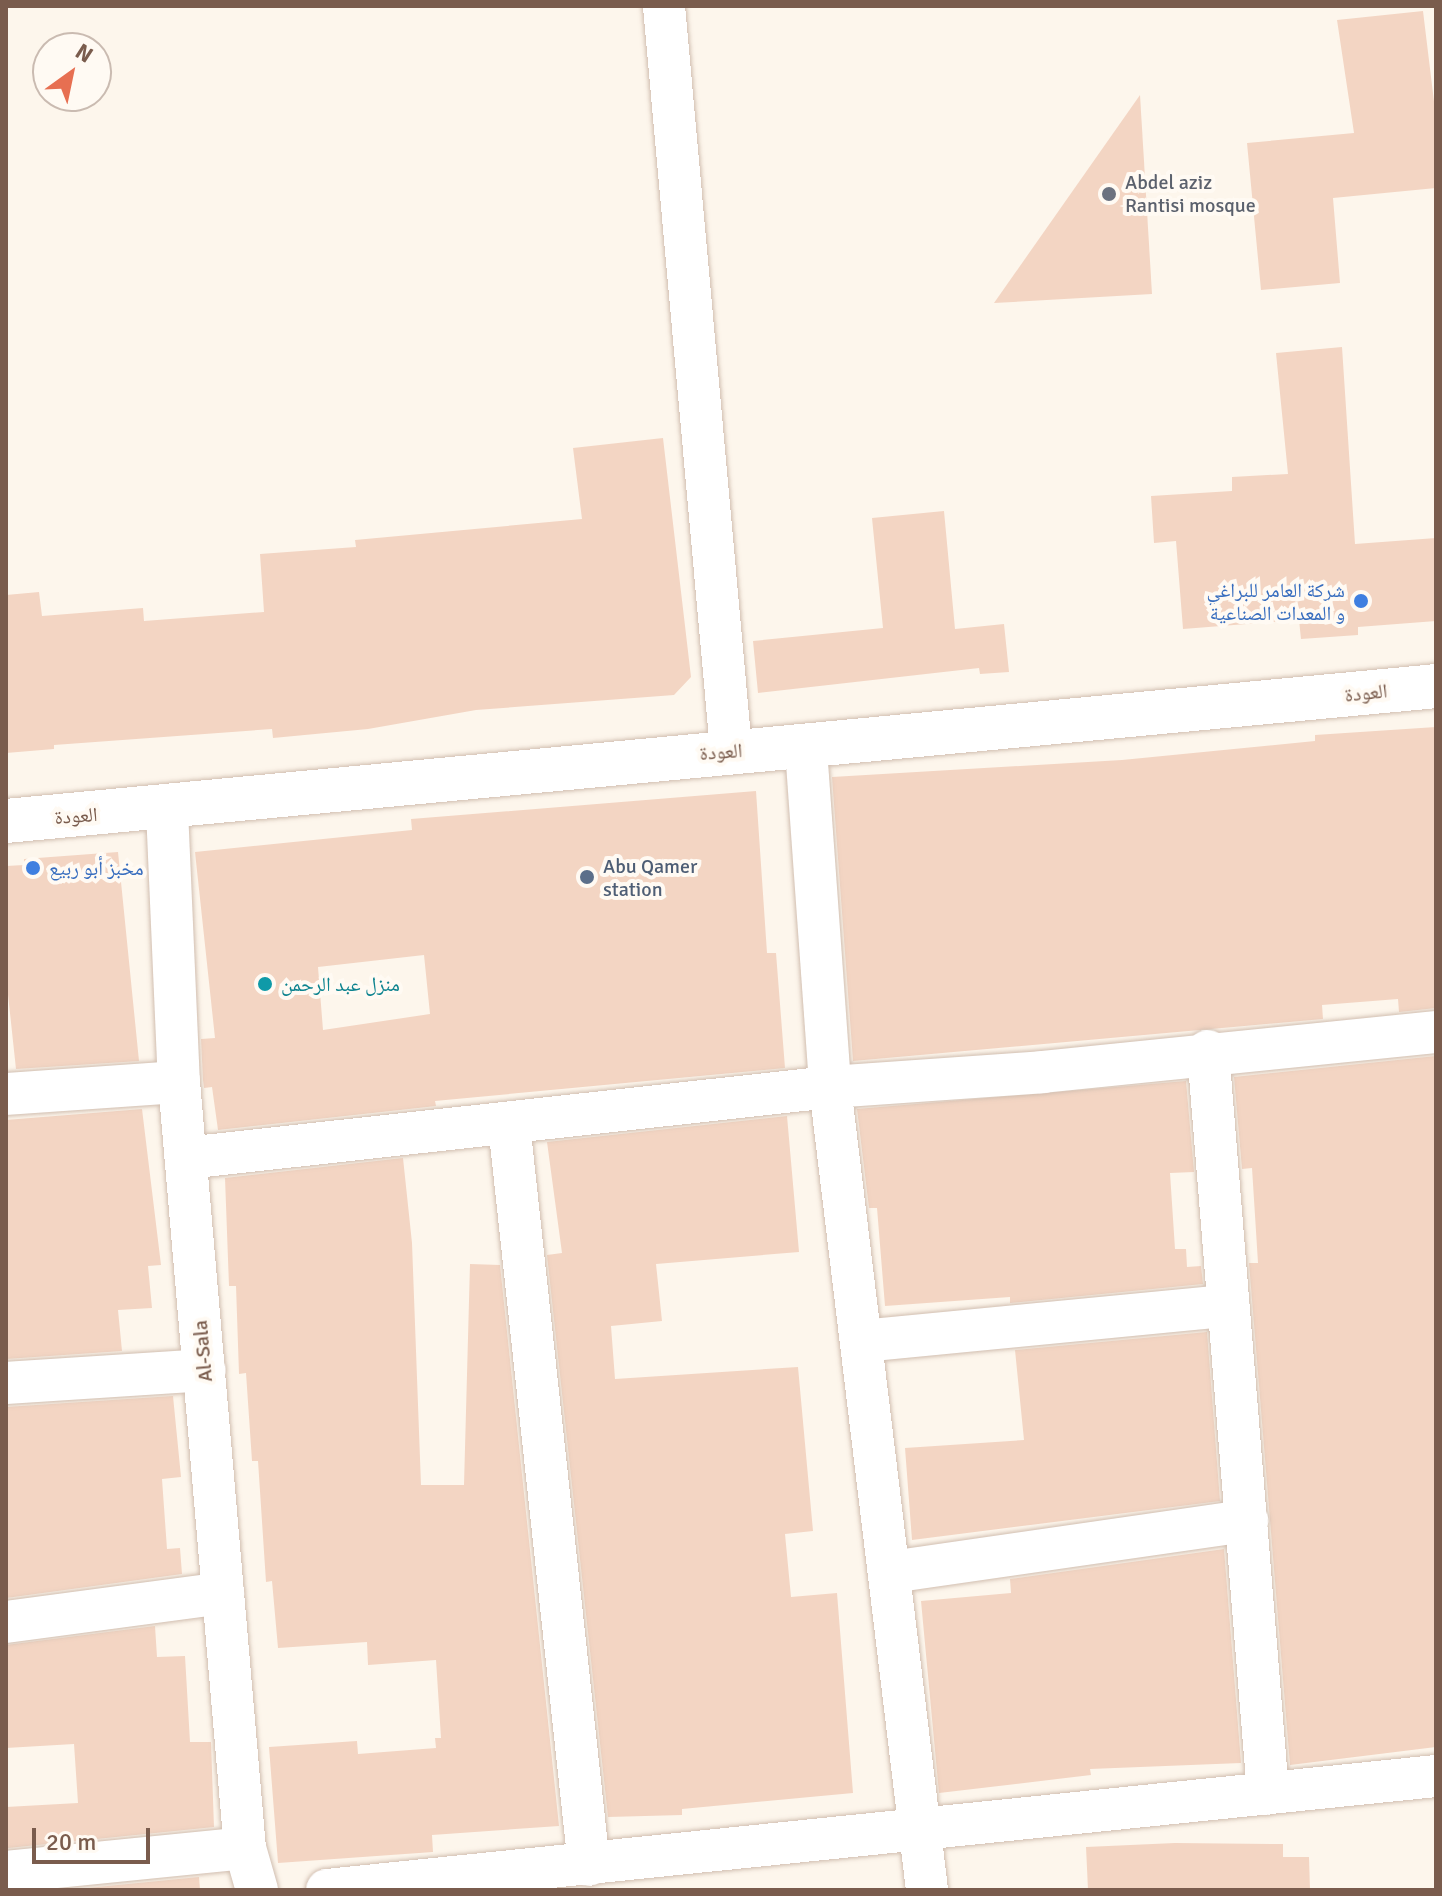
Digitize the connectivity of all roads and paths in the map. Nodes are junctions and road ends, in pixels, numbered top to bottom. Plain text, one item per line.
1 (664, 6) edge
2 (1436, 686) edge
3 (806, 749) junction
4 (731, 750) junction
5 (167, 810) junction
6 (6, 821) edge
7 (1436, 1032) edge
8 (1208, 1051) junction
9 (179, 1082) junction
10 (830, 1087) junction
11 (6, 1094) edge
12 (509, 1124) junction
13 (186, 1158) junction
14 (1228, 1306) junction
15 (862, 1341) junction
16 (205, 1370) junction
17 (6, 1383) edge
18 (1247, 1521) junction
19 (891, 1572) junction
20 (223, 1593) junction
21 (6, 1622) edge
22 (1436, 1776) edge
23 (1268, 1794) junction
24 (919, 1831) junction
25 (245, 1848) junction
26 (589, 1865) junction
27 (6, 1872) edge
28 (257, 1890) edge
29 (327, 1890) edge
30 (927, 1890) edge

1 - 4 street
2 - 3 main road, العودة
3 - 4 main road, العودة
3 - 10 street
4 - 5 main road, العودة
5 - 6 main road, العودة
5 - 9 street, Al-Sala
7 - 8 street
8 - 10 street
8 - 14 street
9 - 11 street
9 - 13 street, Al-Sala
10 - 12 street
10 - 15 street
12 - 13 street
12 - 26 street
13 - 16 street, Al-Sala
14 - 15 street
14 - 18 street
15 - 19 street
16 - 17 street
16 - 20 street, Al-Sala
18 - 19 street
18 - 23 street
19 - 24 street
20 - 21 street
20 - 25 street, Al-Sala
22 - 23 street
23 - 24 street
24 - 26 street
24 - 30 street
25 - 27 street
25 - 28 street, Al-Sala
26 - 29 street

